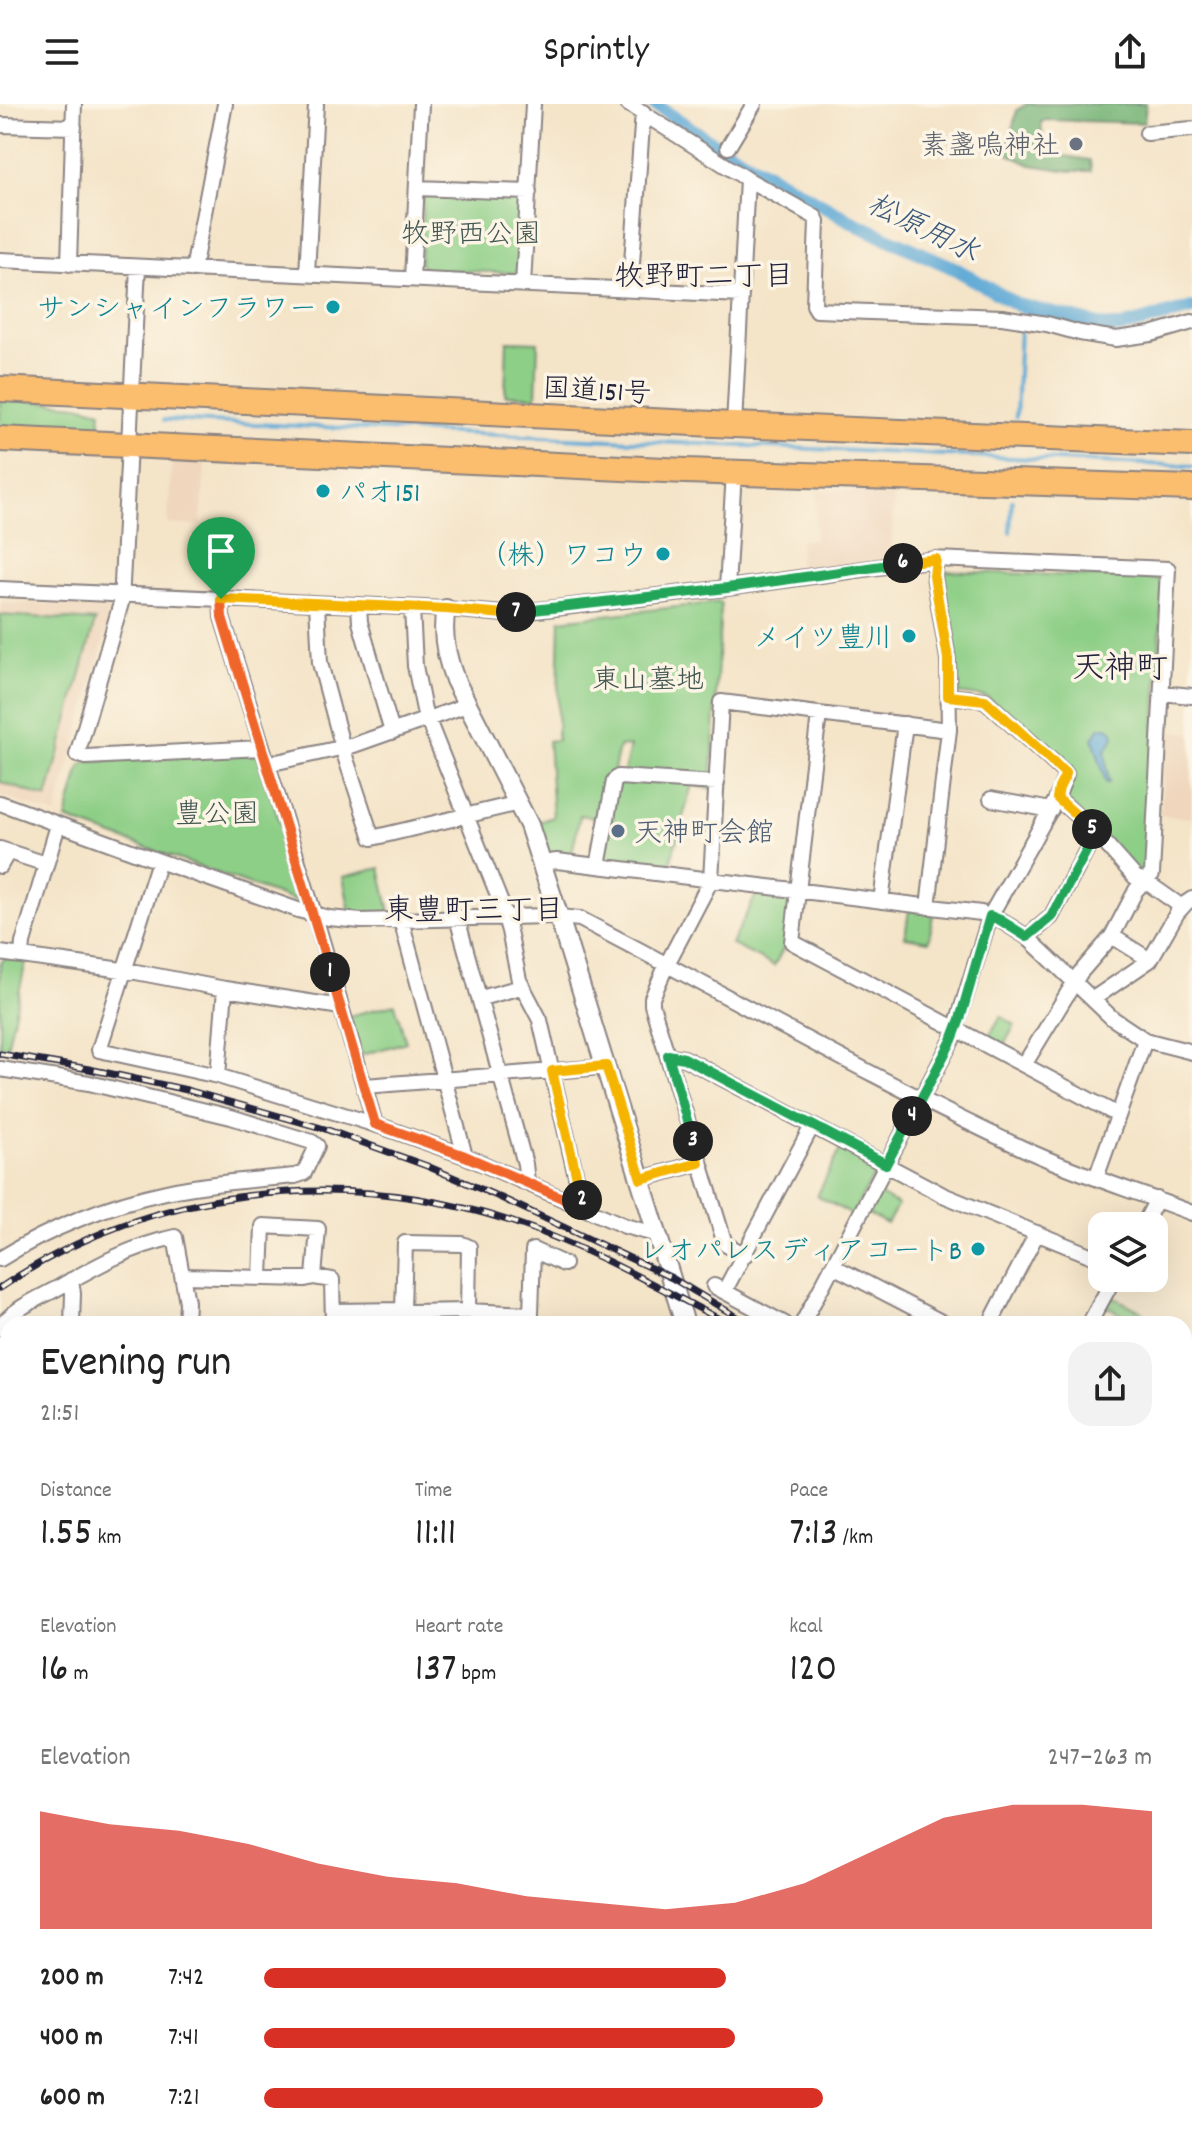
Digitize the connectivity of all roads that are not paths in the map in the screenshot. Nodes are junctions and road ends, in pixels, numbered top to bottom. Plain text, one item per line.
1 (74, 104) edge
2 (225, 104) edge
3 (316, 104) edge
4 (421, 104) edge
5 (533, 104) edge
6 (628, 104) edge
7 (754, 104) edge
8 (643, 112) junction
9 (0, 125) edge
10 (74, 127) junction
11 (1192, 129) edge
12 (1147, 133) dead end
13 (723, 154) junction
14 (747, 179) junction
15 (417, 188) junction
16 (529, 192) junction
17 (0, 260) edge
18 (69, 264) junction
19 (138, 267) junction
20 (193, 270) junction
21 (307, 274) junction
22 (412, 279) junction
23 (523, 285) junction
24 (630, 290) junction
25 (741, 295) junction
26 (1192, 322) edge
27 (0, 389) edge
28 (132, 395) junction
29 (734, 425) junction
30 (0, 437) edge
31 (129, 444) junction
32 (1192, 444) edge
33 (734, 472) junction
34 (1192, 488) edge
35 (936, 559) junction
36 (727, 588) junction
37 (0, 589) edge
38 (122, 595) junction
39 (221, 599) junction
40 (317, 604) junction
41 (359, 605) junction
42 (412, 608) junction
43 (446, 609) junction
44 (1162, 693) junction
45 (948, 696) junction
46 (1192, 696) edge
47 (467, 705) junction
48 (819, 714) junction
49 (428, 719) junction
50 (905, 724) junction
51 (949, 730) junction
52 (392, 732) junction
53 (343, 747) junction
54 (261, 748) junction
55 (268, 764) junction
56 (717, 783) junction
57 (991, 799) dead end
58 (0, 803) edge
59 (519, 803) junction
60 (1054, 804) junction
61 (465, 816) junction
62 (58, 825) junction
63 (1096, 833) junction
64 (4, 850) edge
65 (159, 861) junction
66 (542, 863) junction
67 (46, 864) junction
68 (0, 866) edge
69 (598, 866) junction
70 (711, 880) junction
71 (1145, 881) junction
72 (798, 890) junction
73 (881, 901) junction
74 (1187, 903) edge
75 (928, 907) junction
76 (312, 914) junction
77 (990, 916) junction
78 (505, 917) junction
79 (559, 917) junction
80 (457, 918) junction
81 (401, 920) junction
82 (1112, 936) junction
83 (1027, 937) junction
84 (0, 953) edge
85 (22, 955) junction
86 (1150, 960) junction
87 (667, 964) junction
88 (124, 971) junction
89 (1074, 983) junction
90 (521, 987) junction
91 (225, 989) junction
92 (481, 998) junction
93 (1093, 999) junction
94 (341, 1007) junction
95 (956, 1029) junction
96 (1145, 1040) junction
97 (1192, 1052) edge
98 (668, 1055) junction
99 (1024, 1065) junction
100 (606, 1066) junction
101 (0, 1069) edge
102 (552, 1071) junction
103 (500, 1074) junction
104 (218, 1076) junction
105 (445, 1079) junction
106 (365, 1086) junction
107 (921, 1098) junction
108 (1118, 1115) junction
109 (375, 1124) junction
110 (812, 1126) junction
111 (465, 1156) junction
112 (699, 1163) junction
113 (886, 1164) junction
114 (1096, 1178) junction
115 (641, 1179) junction
116 (527, 1182) junction
117 (1157, 1199) junction
118 (583, 1207) junction
119 (1150, 1212) edge
120 (1192, 1213) edge
121 (1037, 1233) junction
122 (658, 1235) junction
123 (1088, 1254) edge
124 (745, 1255) junction
125 (0, 1259) edge
126 (564, 1264) dead end
127 (833, 1266) junction
128 (183, 1276) junction
129 (261, 1277) junction
130 (314, 1277) junction
131 (71, 1280) junction
132 (1106, 1292) edge
133 (407, 1315) edge
134 (12, 1316) edge
135 (72, 1316) edge
136 (186, 1316) edge
137 (333, 1316) edge
138 (370, 1316) edge
139 (462, 1316) edge
140 (683, 1316) edge
141 (770, 1316) edge
142 (806, 1316) edge
143 (930, 1316) edge
144 (994, 1316) edge
145 (1093, 1316) edge

1 - 10 street
2 - 20 street
3 - 21 street
4 - 15 street
5 - 16 street
6 - 8 street
7 - 13 street
8 - 13 street
8 - 24 street
9 - 10 street
10 - 18 street
11 - 12 street
13 - 14 street
14 - 25 street
14 - 26 street
15 - 16 street
15 - 22 street
16 - 23 street
17 - 18 street
18 - 19 street
19 - 20 street
19 - 28 street
20 - 21 street
21 - 22 street
22 - 23 street
23 - 24 street
24 - 25 street
25 - 29 street
27 - 28 highway, 国道151号
28 - 29 highway, 国道151号
28 - 31 street
29 - 32 highway, 国道151号
30 - 31 highway
31 - 33 highway
31 - 38 street
33 - 34 highway
33 - 36 street
35 - 36 street
35 - 44 street
35 - 45 street
36 - 43 street
37 - 38 street
38 - 39 street
38 - 54 street
39 - 40 street
39 - 54 street
40 - 41 street
40 - 53 street
41 - 42 street
41 - 52 street
42 - 43 street
42 - 49 street
43 - 47 street
44 - 46 street
44 - 71 street
45 - 51 street
45 - 60 street
47 - 49 street
47 - 59 street
48 - 50 street
48 - 56 street
48 - 72 street
49 - 52 street
49 - 61 street
50 - 51 street
50 - 73 street
51 - 75 street
52 - 53 street
53 - 55 street
53 - 61 street
54 - 55 street
55 - 76 street
56 - 69 street
56 - 70 street
57 - 60 street
58 - 62 street
59 - 61 street
59 - 66 street
60 - 63 street
60 - 77 street
61 - 78 street
62 - 65 street
62 - 67 street
63 - 71 street
63 - 83 street
64 - 67 street
64 - 68 street
65 - 76 street
65 - 88 street
66 - 69 street
66 - 79 street
67 - 85 street
69 - 70 street
70 - 72 street
70 - 87 street
71 - 74 street
71 - 82 street
72 - 73 street
72 - 95 street
73 - 75 street
74 - 86 street
75 - 77 street
76 - 81 street
76 - 94 street
77 - 83 street
77 - 95 street
78 - 79 street
78 - 80 street
78 - 90 street
79 - 87 street
79 - 100 street
80 - 81 street
80 - 92 street
81 - 105 street
82 - 86 street
82 - 89 street
83 - 89 street
84 - 85 street
85 - 88 street
86 - 93 street
87 - 98 street
87 - 107 street
88 - 91 street
88 - 104 street
89 - 93 street
89 - 99 street
90 - 92 street
90 - 102 street
91 - 94 street
91 - 104 street
92 - 103 street
93 - 96 street
94 - 106 street
95 - 99 street
95 - 107 street
96 - 97 street
96 - 108 street
98 - 110 street
98 - 112 street
99 - 108 street
100 - 102 street
100 - 115 street
101 - 125 street
102 - 103 street
102 - 118 street
103 - 105 street
103 - 116 street
104 - 109 street
105 - 106 street
105 - 111 street
106 - 109 street
107 - 113 street
107 - 114 street
108 - 114 street
109 - 111 street
110 - 113 street
110 - 124 street
111 - 116 street
112 - 115 street
112 - 124 street
113 - 121 street
113 - 127 street
114 - 117 street
115 - 122 street
116 - 118 street
117 - 119 street
117 - 120 street
118 - 122 street
121 - 123 street
121 - 144 street
122 - 140 street
124 - 141 street
126 - 139 street
127 - 142 street
127 - 143 street
128 - 129 street
128 - 131 street
128 - 136 street
129 - 130 street
129 - 130 street
130 - 137 street
131 - 134 street
131 - 135 street
132 - 145 street
133 - 138 street
133 - 139 street
133 - 139 street

